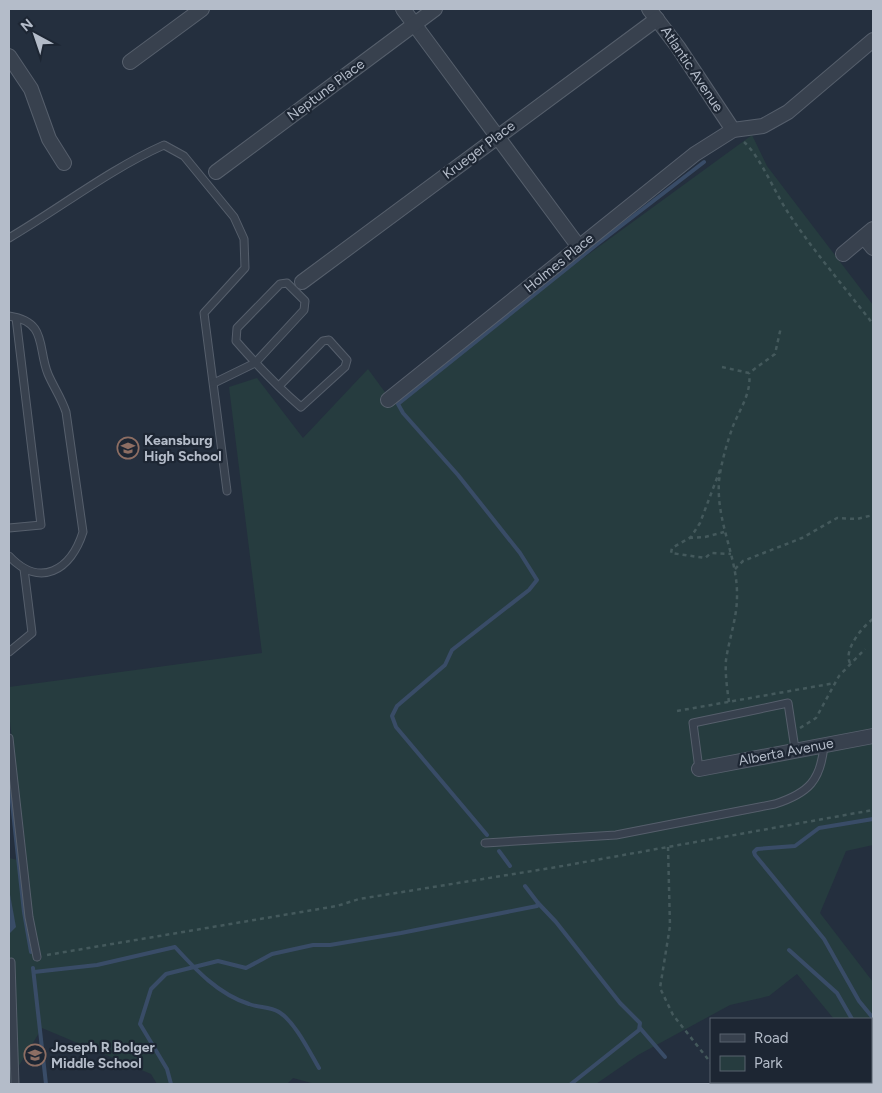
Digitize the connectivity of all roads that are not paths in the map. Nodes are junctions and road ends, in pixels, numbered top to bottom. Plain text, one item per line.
1 (202, 9) edge
2 (403, 9) edge
3 (435, 9) edge
4 (653, 14) edge
5 (414, 24) junction
6 (873, 40) edge
7 (9, 56) edge
8 (130, 62) dead end
9 (736, 130) junction
10 (498, 136) junction
11 (64, 163) dead end
12 (216, 172) dead end
13 (9, 238) edge
14 (870, 238) edge
15 (579, 247) junction
16 (843, 254) dead end
17 (302, 282) dead end
18 (12, 317) edge
19 (255, 363) junction
20 (214, 383) junction
21 (279, 386) junction
22 (388, 400) dead end
23 (227, 491) dead end
24 (9, 528) edge
25 (9, 556) edge
26 (24, 569) junction
27 (9, 652) edge
28 (873, 736) edge
29 (9, 738) edge
30 (824, 744) junction
31 (795, 750) junction
32 (700, 768) joint
33 (485, 843) dead end
34 (38, 957) road end
35 (11, 962) dead end
36 (15, 1084) edge

1 - 8 street
2 - 5 street
3 - 5 street, Neptune Place
4 - 9 street, Atlantic Avenue
4 - 10 street, Krueger Place
5 - 10 street
5 - 12 street, Neptune Place
6 - 9 street
7 - 11 street
9 - 15 street, Holmes Place
10 - 15 street
10 - 17 street, Krueger Place
13 - 20 lane
14 - 16 street
15 - 22 street, Holmes Place
18 - 24 lane
18 - 26 lane
19 - 19 lane
19 - 20 lane
19 - 21 lane
20 - 23 lane
21 - 21 lane
25 - 26 lane
26 - 27 lane
28 - 30 street, Alberta Avenue
29 - 34 lane
30 - 31 street, Alberta Avenue
30 - 33 lane
31 - 32 street, Alberta Avenue
31 - 32 lane
35 - 36 lane

